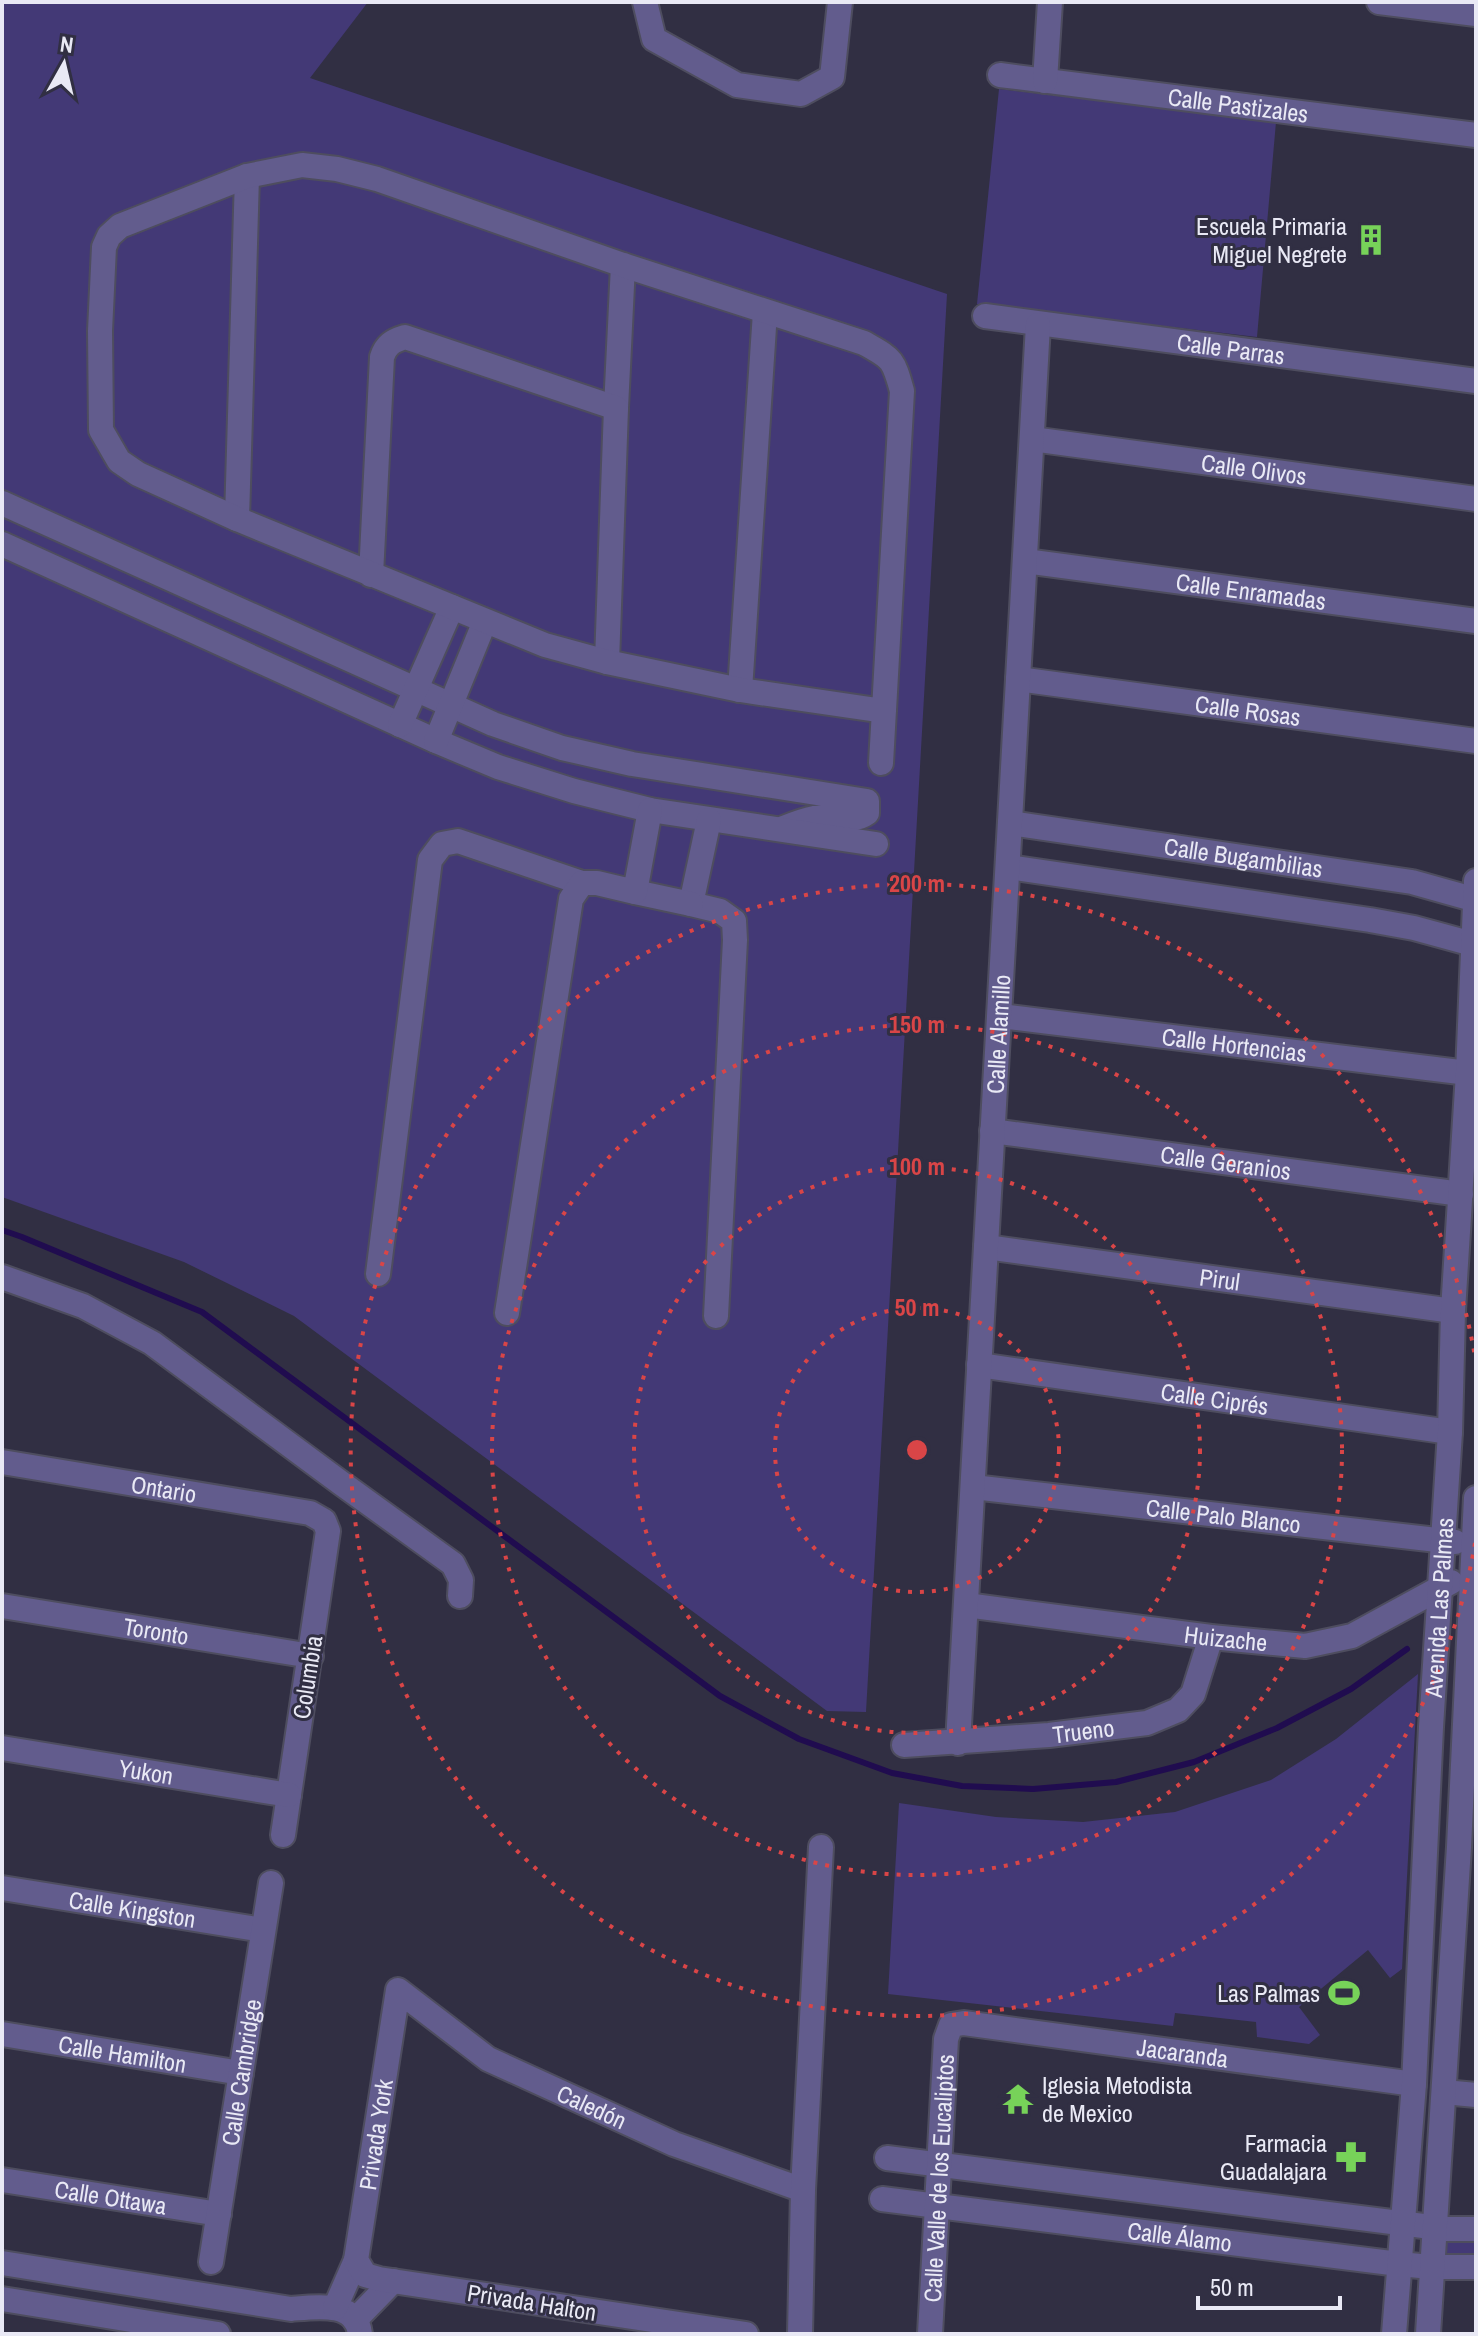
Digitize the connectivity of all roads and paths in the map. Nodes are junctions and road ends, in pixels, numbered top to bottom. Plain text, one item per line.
1 (645, 2) edge
2 (840, 2) edge
3 (1050, 2) edge
4 (1379, 2) edge
5 (1476, 14) edge
6 (1000, 75) dead end
7 (1045, 81) junction
8 (1476, 135) edge
9 (247, 176) junction
10 (623, 265) junction
11 (765, 312) junction
12 (985, 316) dead end
13 (1038, 325) junction
14 (1476, 381) edge
15 (616, 408) junction
16 (1032, 439) junction
17 (1476, 499) edge
18 (2, 503) edge
19 (237, 519) junction
20 (2, 544) edge
21 (1025, 561) junction
22 (371, 575) junction
23 (452, 607) junction
24 (485, 621) junction
25 (1476, 621) edge
26 (607, 662) junction
27 (1018, 679) junction
28 (417, 689) junction
29 (740, 690) junction
30 (451, 705) junction
31 (884, 711) junction
32 (400, 725) junction
33 (436, 741) junction
34 (1476, 741) edge
35 (881, 763) dead end
36 (650, 810) junction
37 (709, 820) junction
38 (1010, 823) junction
39 (781, 829) junction
40 (876, 844) dead end
41 (1008, 867) junction
42 (1476, 881) edge
43 (582, 883) junction
44 (635, 892) junction
45 (1476, 900) edge
46 (691, 904) junction
47 (1474, 945) edge
48 (1000, 1016) junction
49 (1468, 1073) junction
50 (992, 1131) junction
51 (1461, 1194) junction
52 (986, 1247) junction
53 (378, 1274) dead end
54 (2, 1277) edge
55 (1453, 1311) junction
56 (507, 1313) dead end
57 (716, 1316) dead end
58 (979, 1365) junction
59 (1450, 1432) junction
60 (2, 1462) edge
61 (973, 1487) junction
62 (1476, 1498) edge
63 (324, 1521) joint
64 (1442, 1540) junction
65 (1473, 1543) junction
66 (1471, 1574) junction
67 (1439, 1587) junction
68 (460, 1596) dead end
69 (966, 1605) junction
70 (2, 1606) edge
71 (1211, 1637) junction
72 (311, 1656) junction
73 (1431, 1727) junction
74 (1470, 1729) edge
75 (958, 1743) junction
76 (904, 1745) dead end
77 (2, 1748) edge
78 (289, 1795) junction
79 (283, 1835) dead end
80 (821, 1847) dead end
81 (1468, 1848) edge
82 (271, 1883) dead end
83 (2, 1888) edge
84 (263, 1930) junction
85 (1464, 1970) edge
86 (398, 1990) joint
87 (951, 2025) joint
88 (2, 2034) edge
89 (241, 2073) junction
90 (1414, 2084) junction
91 (1444, 2092) junction
92 (1476, 2095) edge
93 (887, 2158) dead end
94 (940, 2165) junction
95 (2, 2180) edge
96 (803, 2190) junction
97 (1189, 2196) junction
98 (882, 2199) dead end
99 (938, 2205) junction
100 (219, 2214) junction
101 (1402, 2223) junction
102 (1434, 2227) junction
103 (1476, 2229) edge
104 (1185, 2236) junction
105 (211, 2262) dead end
106 (2, 2263) edge
107 (1399, 2264) junction
108 (1431, 2267) junction
109 (1476, 2267) edge
110 (361, 2268) junction
111 (393, 2281) junction
112 (2, 2299) edge
113 (350, 2321) edge
114 (208, 2332) edge
115 (746, 2334) edge
116 (800, 2334) edge
117 (930, 2334) edge
118 (1394, 2334) edge
119 (1428, 2334) edge

1 - 2 street
3 - 7 street
4 - 5 street
6 - 7 street, Calle Pastizales
7 - 8 street, Calle Pastizales
9 - 10 street
9 - 19 street
9 - 19 street
10 - 11 street
10 - 15 street
11 - 29 street
11 - 31 street
12 - 13 street, Calle Parras
13 - 14 street, Calle Parras
13 - 16 street, Calle Alamillo
15 - 22 street
15 - 26 street
16 - 17 street, Calle Olivos
16 - 21 street, Calle Alamillo
18 - 28 street
19 - 22 street
20 - 32 street
21 - 25 street, Calle Enramadas
21 - 27 street, Calle Alamillo
22 - 23 street
23 - 24 street
23 - 28 street
24 - 26 street
24 - 30 street
26 - 29 street
27 - 34 street, Calle Rosas
27 - 38 street, Calle Alamillo
28 - 30 street
28 - 32 street
29 - 31 street
30 - 33 street
30 - 39 street
31 - 35 street
32 - 33 street
33 - 36 street
36 - 37 street
36 - 44 street
37 - 39 street
37 - 46 street
38 - 41 street, Calle Alamillo
38 - 45 street, Calle Bugambilias
39 - 40 street
41 - 47 street, Calle Bugambilias
41 - 48 street, Calle Alamillo
42 - 45 street, Avenida Las Palmas
43 - 44 street
43 - 53 street
43 - 56 street
44 - 46 street
45 - 47 street, Avenida Las Palmas
46 - 57 street
47 - 49 street, Avenida Las Palmas
48 - 49 street, Calle Hortencias
48 - 50 street, Calle Alamillo
49 - 51 street, Avenida Las Palmas
50 - 51 street, Calle Geranios
50 - 52 street, Calle Alamillo
51 - 55 street, Avenida Las Palmas
52 - 55 street, Pirul
52 - 58 street, Calle Alamillo
54 - 68 street
55 - 59 street, Avenida Las Palmas
58 - 59 street, Calle Ciprés
58 - 61 street, Calle Alamillo
59 - 64 street, Avenida Las Palmas
60 - 63 street, Ontario
61 - 64 street, Calle Palo Blanco
61 - 69 street, Calle Alamillo
62 - 65 street, Avenida Las Palmas
63 - 72 street, Columbia
64 - 65 street, Calle Palo Blanco
64 - 67 street, Avenida Las Palmas
65 - 66 street, Avenida Las Palmas
66 - 67 street, Huizache
66 - 74 street, Avenida Las Palmas
67 - 71 street, Huizache
67 - 73 street, Avenida Las Palmas
69 - 71 street, Huizache
69 - 75 street, Calle Alamillo
70 - 72 street, Toronto
71 - 75 street, Trueno
72 - 78 street, Columbia
73 - 74 street
73 - 90 street, Avenida Las Palmas
74 - 81 street, Avenida Las Palmas
75 - 76 street, Trueno
77 - 78 street, Yukon
78 - 79 street, Columbia
80 - 96 street
81 - 85 street, Avenida Las Palmas
82 - 84 street, Calle Cambridge
83 - 84 street, Calle Kingston
84 - 89 street, Calle Cambridge
85 - 91 street, Avenida Las Palmas
86 - 96 street, Caledón
86 - 110 street, Privada York
87 - 90 street, Jacaranda
87 - 94 street, Calle Valle de los Eucaliptos
88 - 89 street, Calle Hamilton
89 - 100 street, Calle Cambridge
90 - 101 street, Avenida Las Palmas
91 - 92 street
91 - 102 street, Avenida Las Palmas
93 - 94 street, Calle Álamo
94 - 97 street, Calle Álamo
94 - 99 street, Calle Valle de los Eucaliptos
95 - 100 street, Calle Ottawa
96 - 116 street
97 - 101 street, Calle Álamo
97 - 104 street
98 - 99 street, Calle Álamo
99 - 104 street, Calle Álamo
99 - 117 street, Calle Valle de los Eucaliptos
100 - 105 street, Calle Cambridge
101 - 102 street, Calle Álamo
101 - 107 street, Avenida Las Palmas
102 - 103 street, Calle Álamo
102 - 108 street, Avenida Las Palmas
104 - 107 street, Calle Álamo
106 - 113 street
107 - 108 street, Calle Álamo
107 - 118 street, Avenida Las Palmas
108 - 109 street, Calle Álamo
108 - 119 street, Avenida Las Palmas
110 - 111 street, Privada Halton
110 - 113 street, Privada York
111 - 113 street
111 - 115 street, Privada Halton
112 - 114 street

